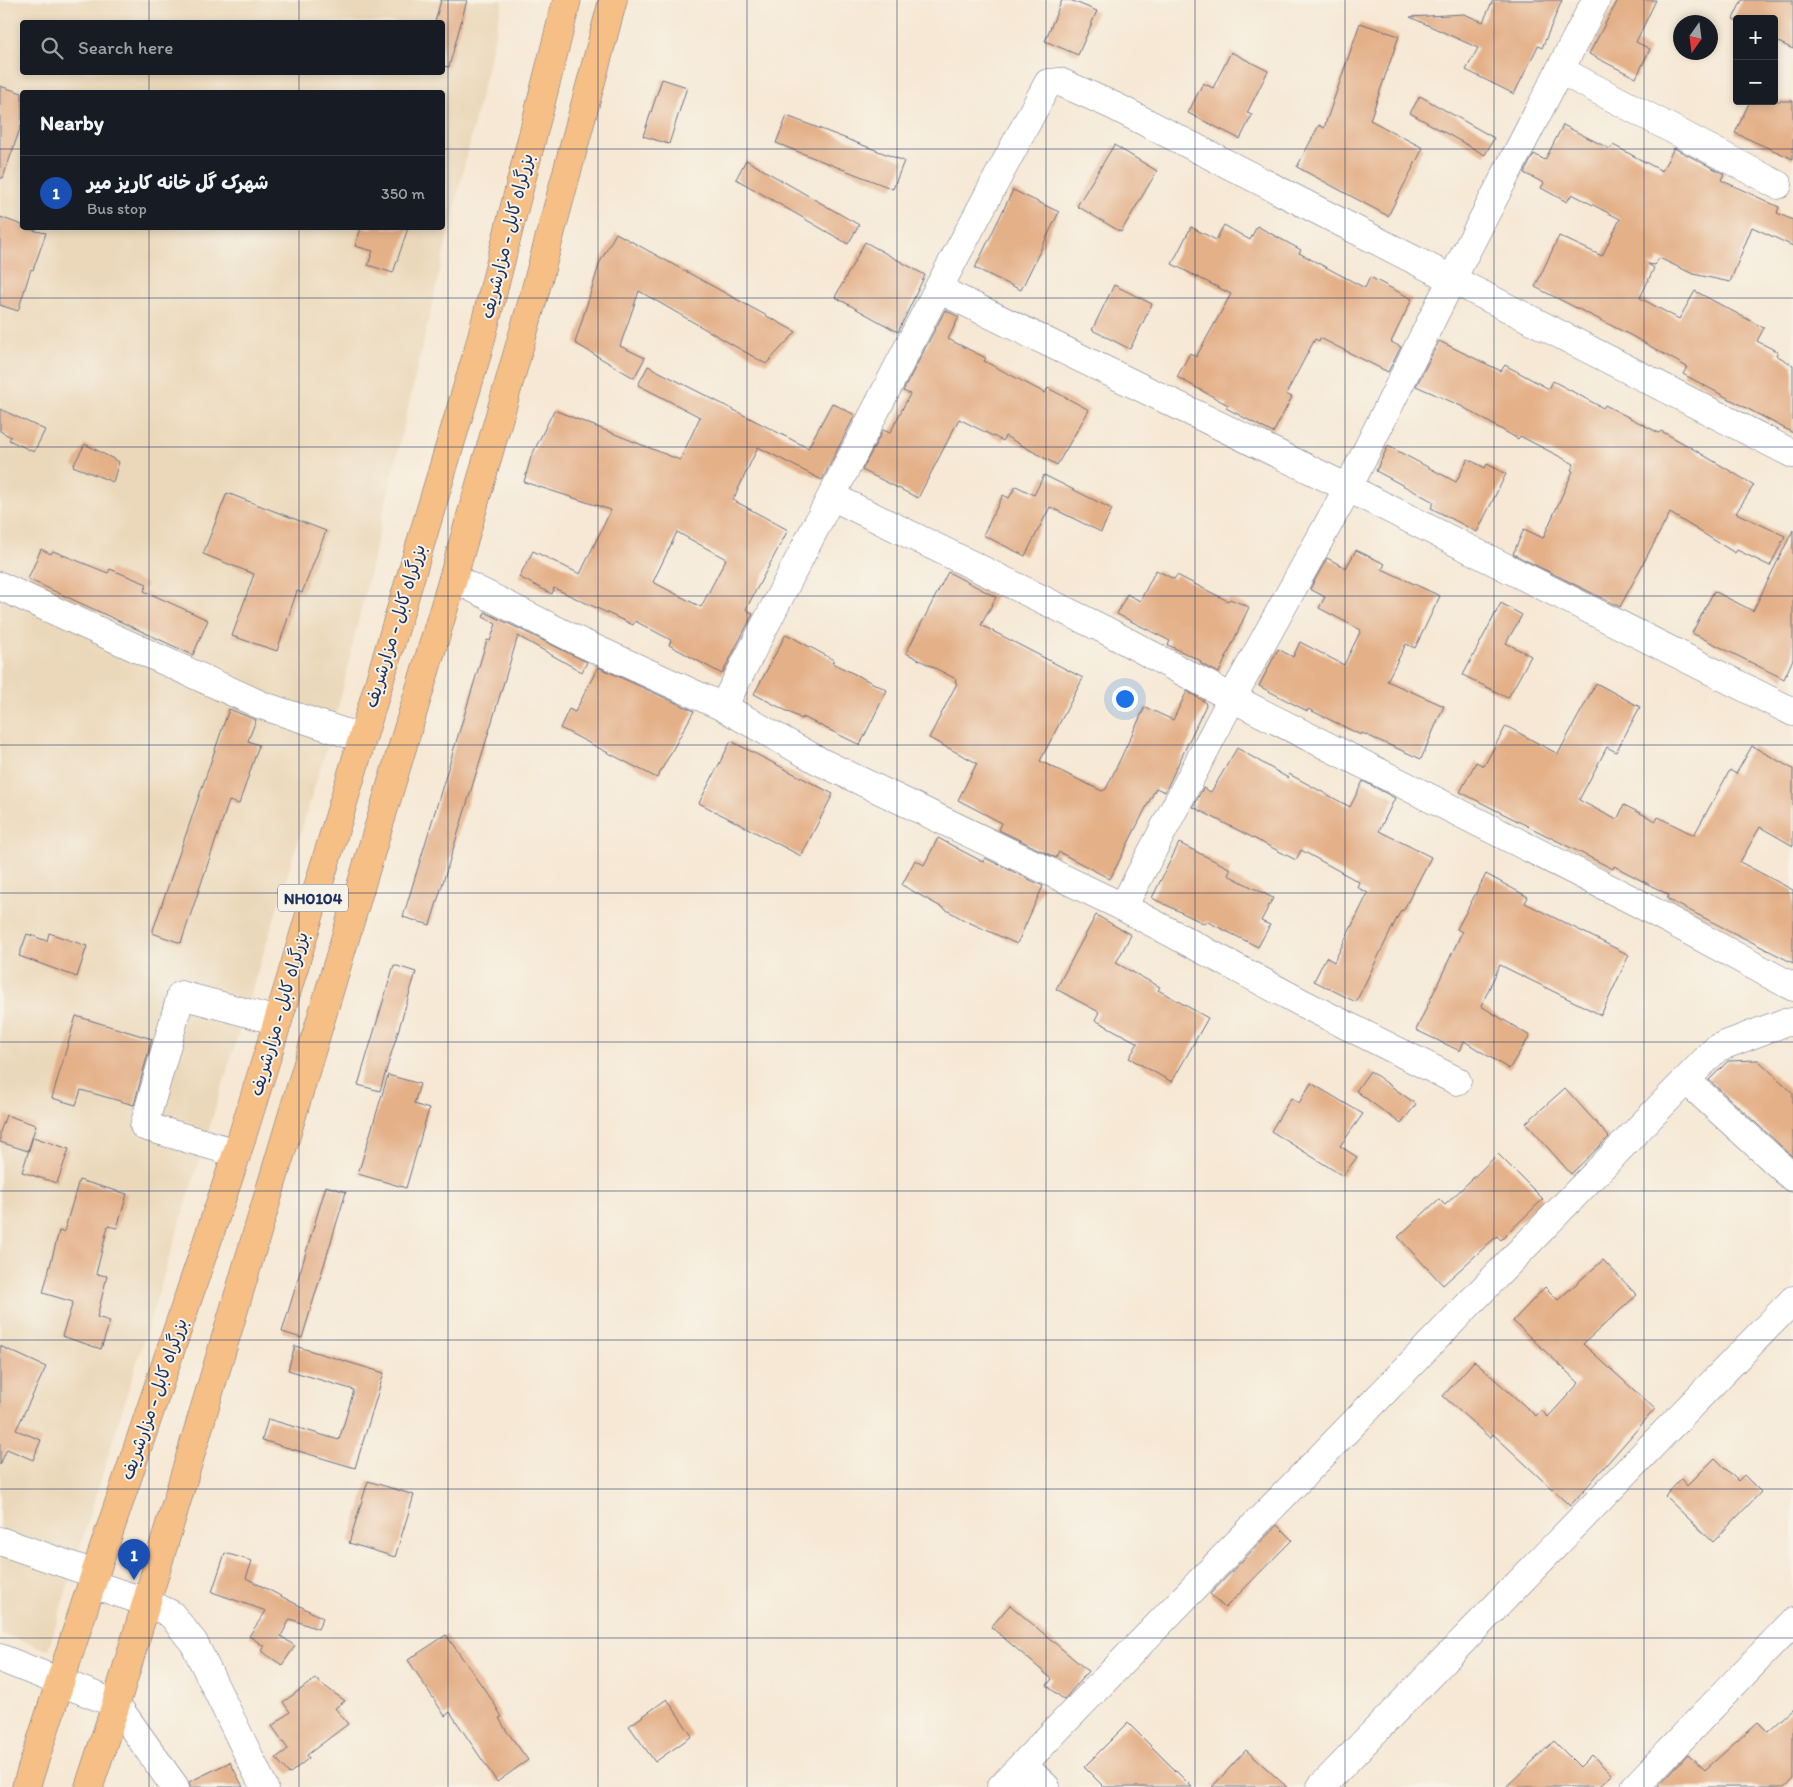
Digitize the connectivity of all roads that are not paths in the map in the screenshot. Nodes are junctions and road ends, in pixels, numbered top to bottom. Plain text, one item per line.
1 (567, 0) edge
2 (613, 0) edge
3 (1596, 0) edge
4 (1560, 70) junction
5 (530, 145) junction
6 (571, 156) junction
7 (1778, 185) dead end
8 (1452, 277) junction
9 (938, 289) junction
10 (1793, 454) edge
11 (1348, 488) junction
12 (833, 497) junction
13 (453, 578) junction
14 (0, 586) edge
15 (1232, 698) junction
16 (723, 707) junction
17 (1793, 712) edge
18 (361, 738) junction
19 (401, 750) junction
20 (1123, 907) junction
21 (1793, 987) edge
22 (278, 1021) junction
23 (1793, 1022) edge
24 (317, 1031) junction
25 (1686, 1080) junction
26 (1457, 1081) dead end
27 (237, 1153) junction
28 (1793, 1178) edge
29 (1793, 1300) edge
30 (0, 1541) edge
31 (94, 1579) junction
32 (146, 1602) junction
33 (1793, 1622) edge
34 (0, 1658) edge
35 (62, 1682) junction
36 (116, 1704) junction
37 (1023, 1765) junction
38 (26, 1787) edge
39 (89, 1787) edge
40 (176, 1787) edge
41 (264, 1787) edge
42 (1002, 1787) edge
43 (1046, 1787) edge
44 (1321, 1787) edge
45 (1635, 1787) edge

1 - 5 highway, بزرگراه کابل - مزارشریف / NH0104
2 - 6 highway, NH0104
3 - 4 street
4 - 7 street
4 - 8 street
5 - 6 highway
5 - 18 highway, بزرگراه کابل - مزارشریف / NH0104
6 - 13 highway, NH0104
8 - 9 street
8 - 10 street
8 - 11 street
9 - 11 street
9 - 12 street
11 - 15 street
11 - 17 street
12 - 15 street
12 - 16 street
13 - 16 street
13 - 19 highway, NH0104
14 - 18 street
15 - 20 street
15 - 21 street
16 - 20 street
18 - 19 highway
18 - 22 highway, بزرگراه کابل - مزارشریف / NH0104
19 - 24 highway, NH0104
20 - 26 street
22 - 24 highway
22 - 27 highway, بزرگراه کابل - مزارشریف / NH0104
22 - 27 street
23 - 25 street
24 - 32 highway, NH0104
25 - 28 street
25 - 37 street
27 - 31 highway, بزرگراه کابل - مزارشریف / NH0104
29 - 44 street
30 - 31 street
31 - 32 street
31 - 35 highway, بزرگراه کابل - مزارشریف / NH0104
32 - 36 highway, NH0104
32 - 41 street
33 - 45 street
34 - 35 street
35 - 36 street
35 - 38 highway, بزرگراه کابل - مزارشریف / NH0104
36 - 39 highway, NH0104
36 - 40 street
37 - 42 street
37 - 43 street

